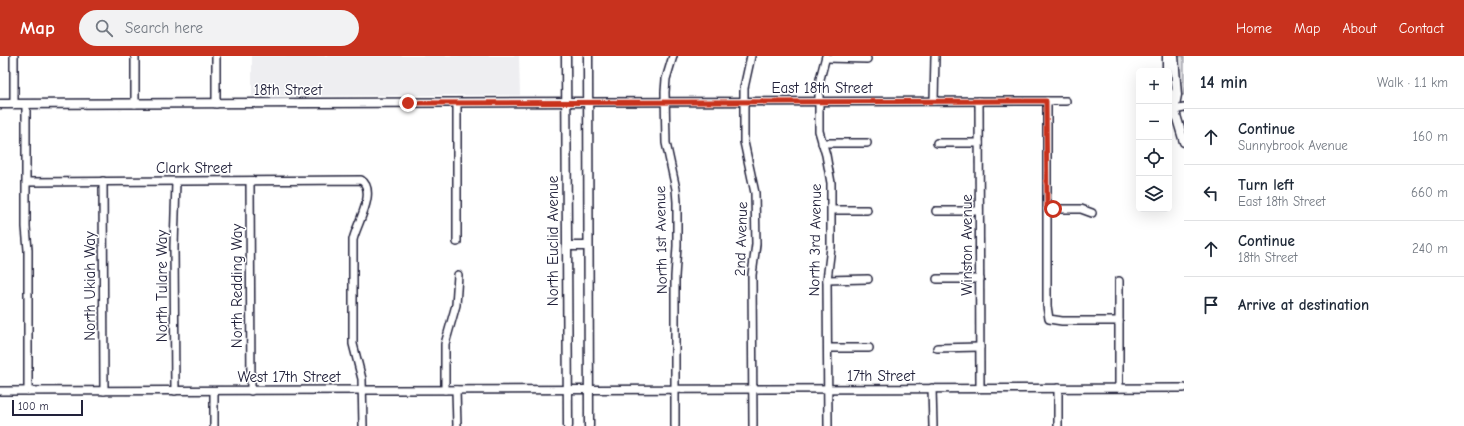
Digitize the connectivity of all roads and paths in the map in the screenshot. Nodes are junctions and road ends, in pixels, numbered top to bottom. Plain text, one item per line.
1 (14, 56) edge
2 (135, 56) edge
3 (216, 56) edge
4 (566, 56) edge
5 (588, 56) edge
6 (673, 56) edge
7 (751, 56) edge
8 (935, 56) edge
9 (1167, 56) edge
10 (1174, 56) edge
11 (826, 57) edge
12 (867, 59) dead end
13 (1168, 68) edge
14 (979, 101) junction
15 (1046, 101) junction
16 (1066, 101) dead end
17 (588, 102) junction
18 (666, 102) junction
19 (744, 102) junction
20 (819, 102) junction
21 (934, 102) junction
22 (457, 103) junction
23 (566, 103) junction
24 (577, 103) joint
25 (1172, 103) edge
26 (0, 104) edge
27 (14, 104) junction
28 (26, 104) junction
29 (135, 104) junction
30 (216, 104) junction
31 (1184, 108) edge
32 (1174, 110) junction
33 (1184, 142) edge
34 (822, 143) junction
35 (867, 143) dead end
36 (937, 143) dead end
37 (979, 143) junction
38 (103, 181) junction
39 (250, 181) junction
40 (26, 182) junction
41 (176, 182) junction
42 (1047, 209) junction
43 (832, 210) junction
44 (867, 210) dead end
45 (936, 211) dead end
46 (979, 211) junction
47 (1092, 214) dead end
48 (457, 242) dead end
49 (567, 246) junction
50 (588, 246) junction
51 (458, 275) dead end
52 (868, 279) dead end
53 (938, 279) dead end
54 (980, 279) junction
55 (827, 280) junction
56 (1119, 281) dead end
57 (1119, 321) junction
58 (980, 347) junction
59 (828, 348) junction
60 (869, 348) dead end
61 (937, 348) dead end
62 (932, 388) junction
63 (980, 388) junction
64 (1058, 388) junction
65 (1119, 388) junction
66 (1184, 388) edge
67 (567, 389) junction
68 (578, 389) joint
69 (589, 389) junction
70 (674, 389) junction
71 (753, 389) junction
72 (828, 389) junction
73 (251, 390) junction
74 (363, 390) junction
75 (445, 390) junction
76 (456, 390) junction
77 (0, 391) edge
78 (28, 391) junction
79 (104, 391) junction
80 (175, 391) junction
81 (214, 391) junction
82 (214, 426) edge
83 (363, 426) edge
84 (456, 426) edge
85 (568, 426) edge
86 (589, 426) edge
87 (675, 426) edge
88 (753, 426) edge
89 (828, 426) edge
90 (933, 426) edge
91 (1058, 426) edge

1 - 27 street
2 - 29 street
3 - 30 street
4 - 23 main road, North Euclid Avenue
5 - 17 main road
6 - 18 street, North 1st Avenue
7 - 19 street, 2nd Avenue
8 - 21 street
9 - 13 main road
10 - 32 main road
11 - 12 street
11 - 20 street, North 3rd Avenue
14 - 15 street, East 18th Street
14 - 21 street, East 18th Street
14 - 37 street, Winston Avenue
15 - 16 street, East 18th Street
15 - 42 street
17 - 18 street, East 18th Street
17 - 24 main road, East 18th Street
17 - 50 main road
18 - 19 street, East 18th Street
18 - 70 street, North 1st Avenue
19 - 20 street, East 18th Street
19 - 71 street, 2nd Avenue
20 - 21 street, East 18th Street
20 - 34 street, North 3rd Avenue
22 - 23 main road, 18th Street
22 - 30 main road, 18th Street
22 - 48 street
23 - 24 main road, 18th Street
23 - 49 main road, North Euclid Avenue
25 - 32 main road
26 - 27 main road, 18th Street
27 - 28 main road, 18th Street
28 - 29 main road, 18th Street
28 - 40 street
29 - 30 main road, 18th Street
31 - 32 street
32 - 33 main road
34 - 35 street
34 - 43 street, North 3rd Avenue
36 - 37 street
37 - 46 street, Winston Avenue
38 - 40 street, Clark Street
38 - 41 street, Clark Street
38 - 79 street, North Ukiah Way
39 - 41 street, Clark Street
39 - 73 street, North Redding Way
39 - 74 street, Clark Street
40 - 78 street
41 - 80 street, North Tulare Way
42 - 47 street
42 - 57 street
43 - 44 street
43 - 55 street, North 3rd Avenue
45 - 46 street
46 - 54 street, Winston Avenue
49 - 50 main road
49 - 67 main road, North Euclid Avenue
50 - 69 main road
51 - 75 street
52 - 55 street
53 - 54 street
54 - 58 street, Winston Avenue
55 - 59 street, North 3rd Avenue
56 - 57 street
57 - 65 street
58 - 61 street
58 - 63 street, Winston Avenue
59 - 60 street
59 - 72 street, North 3rd Avenue
62 - 63 street, 17th Street
62 - 72 street, 17th Street
62 - 90 street
63 - 64 street, 17th Street
64 - 65 street, 17th Street
64 - 91 street
65 - 66 street, 17th Street
67 - 68 street, West 17th Street
67 - 76 street, West 17th Street
67 - 85 main road, North Euclid Avenue
68 - 69 street, 17th Street
69 - 70 street, 17th Street
69 - 86 main road
70 - 71 street, 17th Street
70 - 87 street, North 1st Avenue
71 - 72 street, 17th Street
71 - 88 street, 2nd Avenue
72 - 89 street, North 3rd Avenue
73 - 74 street, West 17th Street
73 - 81 street, West 17th Street
74 - 75 street, West 17th Street
74 - 83 street
75 - 76 street, West 17th Street
76 - 84 street
77 - 78 street, West 17th Street
78 - 79 street, West 17th Street
79 - 80 street, West 17th Street
80 - 81 street, West 17th Street
81 - 82 street

